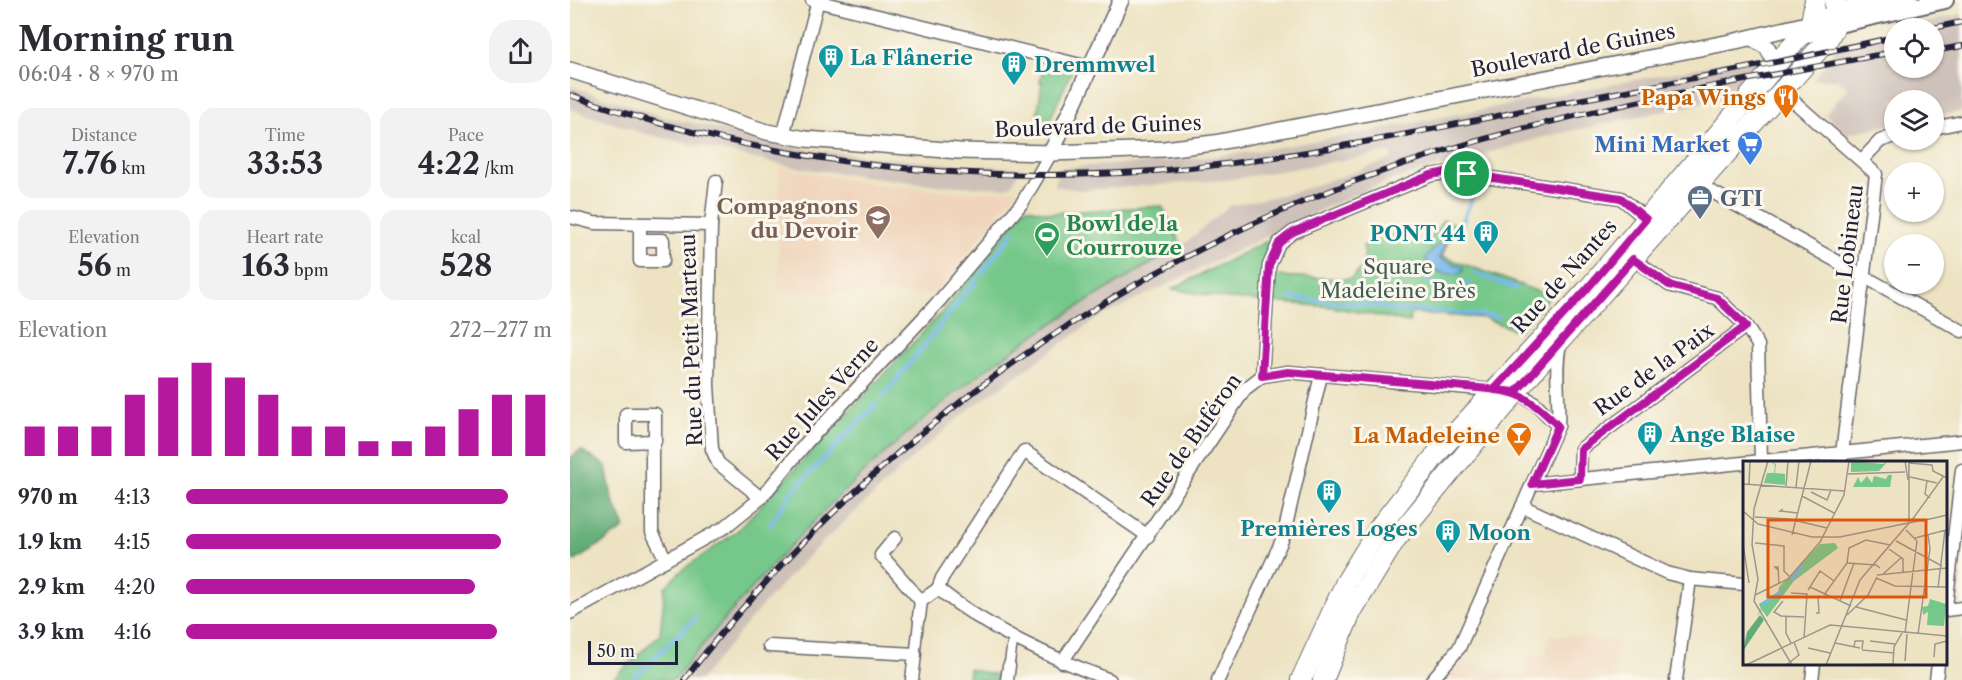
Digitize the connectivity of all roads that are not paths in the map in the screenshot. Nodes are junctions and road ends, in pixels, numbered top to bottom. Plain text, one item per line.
1 (816, 0) edge
2 (1121, 0) edge
3 (1815, 0) edge
4 (1945, 0) edge
5 (1892, 1) edge
6 (1928, 3) junction
7 (1835, 13) edge
8 (1805, 30) junction
9 (1755, 40) junction
10 (1736, 41) junction
11 (1776, 65) junction
12 (1089, 67) junction
13 (570, 70) edge
14 (1782, 91) junction
15 (1962, 122) edge
16 (1944, 126) edge
17 (783, 136) junction
18 (1884, 140) edge
19 (1052, 153) junction
20 (1862, 160) junction
21 (716, 182) dead end
22 (1698, 184) junction
23 (570, 217) edge
24 (1646, 219) junction
25 (640, 224) junction
26 (711, 225) junction
27 (640, 240) dead end
28 (1633, 259) junction
29 (1864, 277) junction
30 (1746, 326) junction
31 (1962, 331) edge
32 (1561, 340) junction
33 (1321, 375) junction
34 (1262, 376) junction
35 (1494, 390) junction
36 (1516, 392) junction
37 (1558, 426) junction
38 (655, 441) dead end
39 (1962, 441) edge
40 (1841, 458) edge
41 (1761, 460) junction
42 (1751, 461) edge
43 (1743, 462) edge
44 (1962, 470) edge
45 (1580, 479) junction
46 (1532, 484) junction
47 (761, 498) junction
48 (1522, 506) junction
49 (1148, 536) junction
50 (895, 538) dead end
51 (666, 560) junction
52 (1690, 579) junction
53 (1743, 584) edge
54 (938, 589) junction
55 (1947, 599) edge
56 (921, 601) junction
57 (570, 613) edge
58 (919, 617) joint
59 (1013, 639) junction
60 (769, 645) dead end
61 (915, 654) junction
62 (1062, 662) junction
63 (1814, 665) edge
64 (1938, 665) edge
65 (1009, 666) joint
66 (912, 680) edge
67 (1007, 680) edge
68 (1110, 680) edge
69 (1218, 680) edge
70 (1301, 680) edge
71 (1323, 680) edge
72 (1432, 680) edge
73 (1676, 680) edge
74 (1812, 680) edge
75 (1936, 680) edge

1 - 12 street
1 - 17 street
2 - 12 street
3 - 8 main road
4 - 6 main road
5 - 6 main road
5 - 7 main road
6 - 7 main road
7 - 8 main road
7 - 14 main road, Rue de Nantes
8 - 9 street, Boulevard de Guines
8 - 10 street, Boulevard de Guines
8 - 11 main road, Rue de Nantes
9 - 10 street, Boulevard de Guines
9 - 11 street
10 - 19 street, Boulevard de Guines
11 - 24 main road, Rue de Nantes
12 - 19 street
13 - 17 street, Boulevard de Guines
14 - 20 street, Rue Lobineau
14 - 22 main road, Rue de Nantes
15 - 16 street
17 - 19 street, Boulevard de Guines
18 - 20 street
19 - 47 street, Rue Jules Verne
20 - 29 street, Rue Lobineau
21 - 26 street
22 - 28 main road, Rue de Nantes
22 - 29 street
23 - 25 street, Rue du Petit Marteau
24 - 34 street
24 - 35 main road, Rue de Nantes
25 - 26 street, Rue du Petit Marteau
25 - 27 street
26 - 47 street, Rue du Petit Marteau
28 - 30 street
28 - 32 main road, Rue de Nantes
29 - 31 street
29 - 40 street, Rue Lobineau
30 - 41 street
30 - 45 street, Rue de la Paix
32 - 36 main road, Rue de Nantes
32 - 37 street, Rue de Nantes
33 - 34 street, Rue de Buféron
33 - 35 street, Rue de Buféron
33 - 69 street
34 - 49 street, Rue de Buféron
35 - 36 street
35 - 70 main road, Rue de Nantes
36 - 37 street
36 - 71 main road, Rue de Nantes
37 - 46 street, Rue de Nantes
38 - 51 street
39 - 40 street
40 - 41 street
41 - 42 street
43 - 45 street
44 - 55 street
45 - 46 street
46 - 48 street, Rue de Nantes
47 - 51 street, Rue Jules Verne
48 - 52 street
48 - 72 street, Rue de Nantes
49 - 54 street
49 - 62 street, Rue de Buféron
50 - 56 street
51 - 57 street, Rue Jules Verne
52 - 53 street
52 - 73 street
54 - 56 street
54 - 59 street
56 - 58 street
58 - 61 street
59 - 62 street
59 - 65 street
60 - 61 street
61 - 66 street
62 - 68 street
63 - 74 street
64 - 75 street
65 - 67 street

